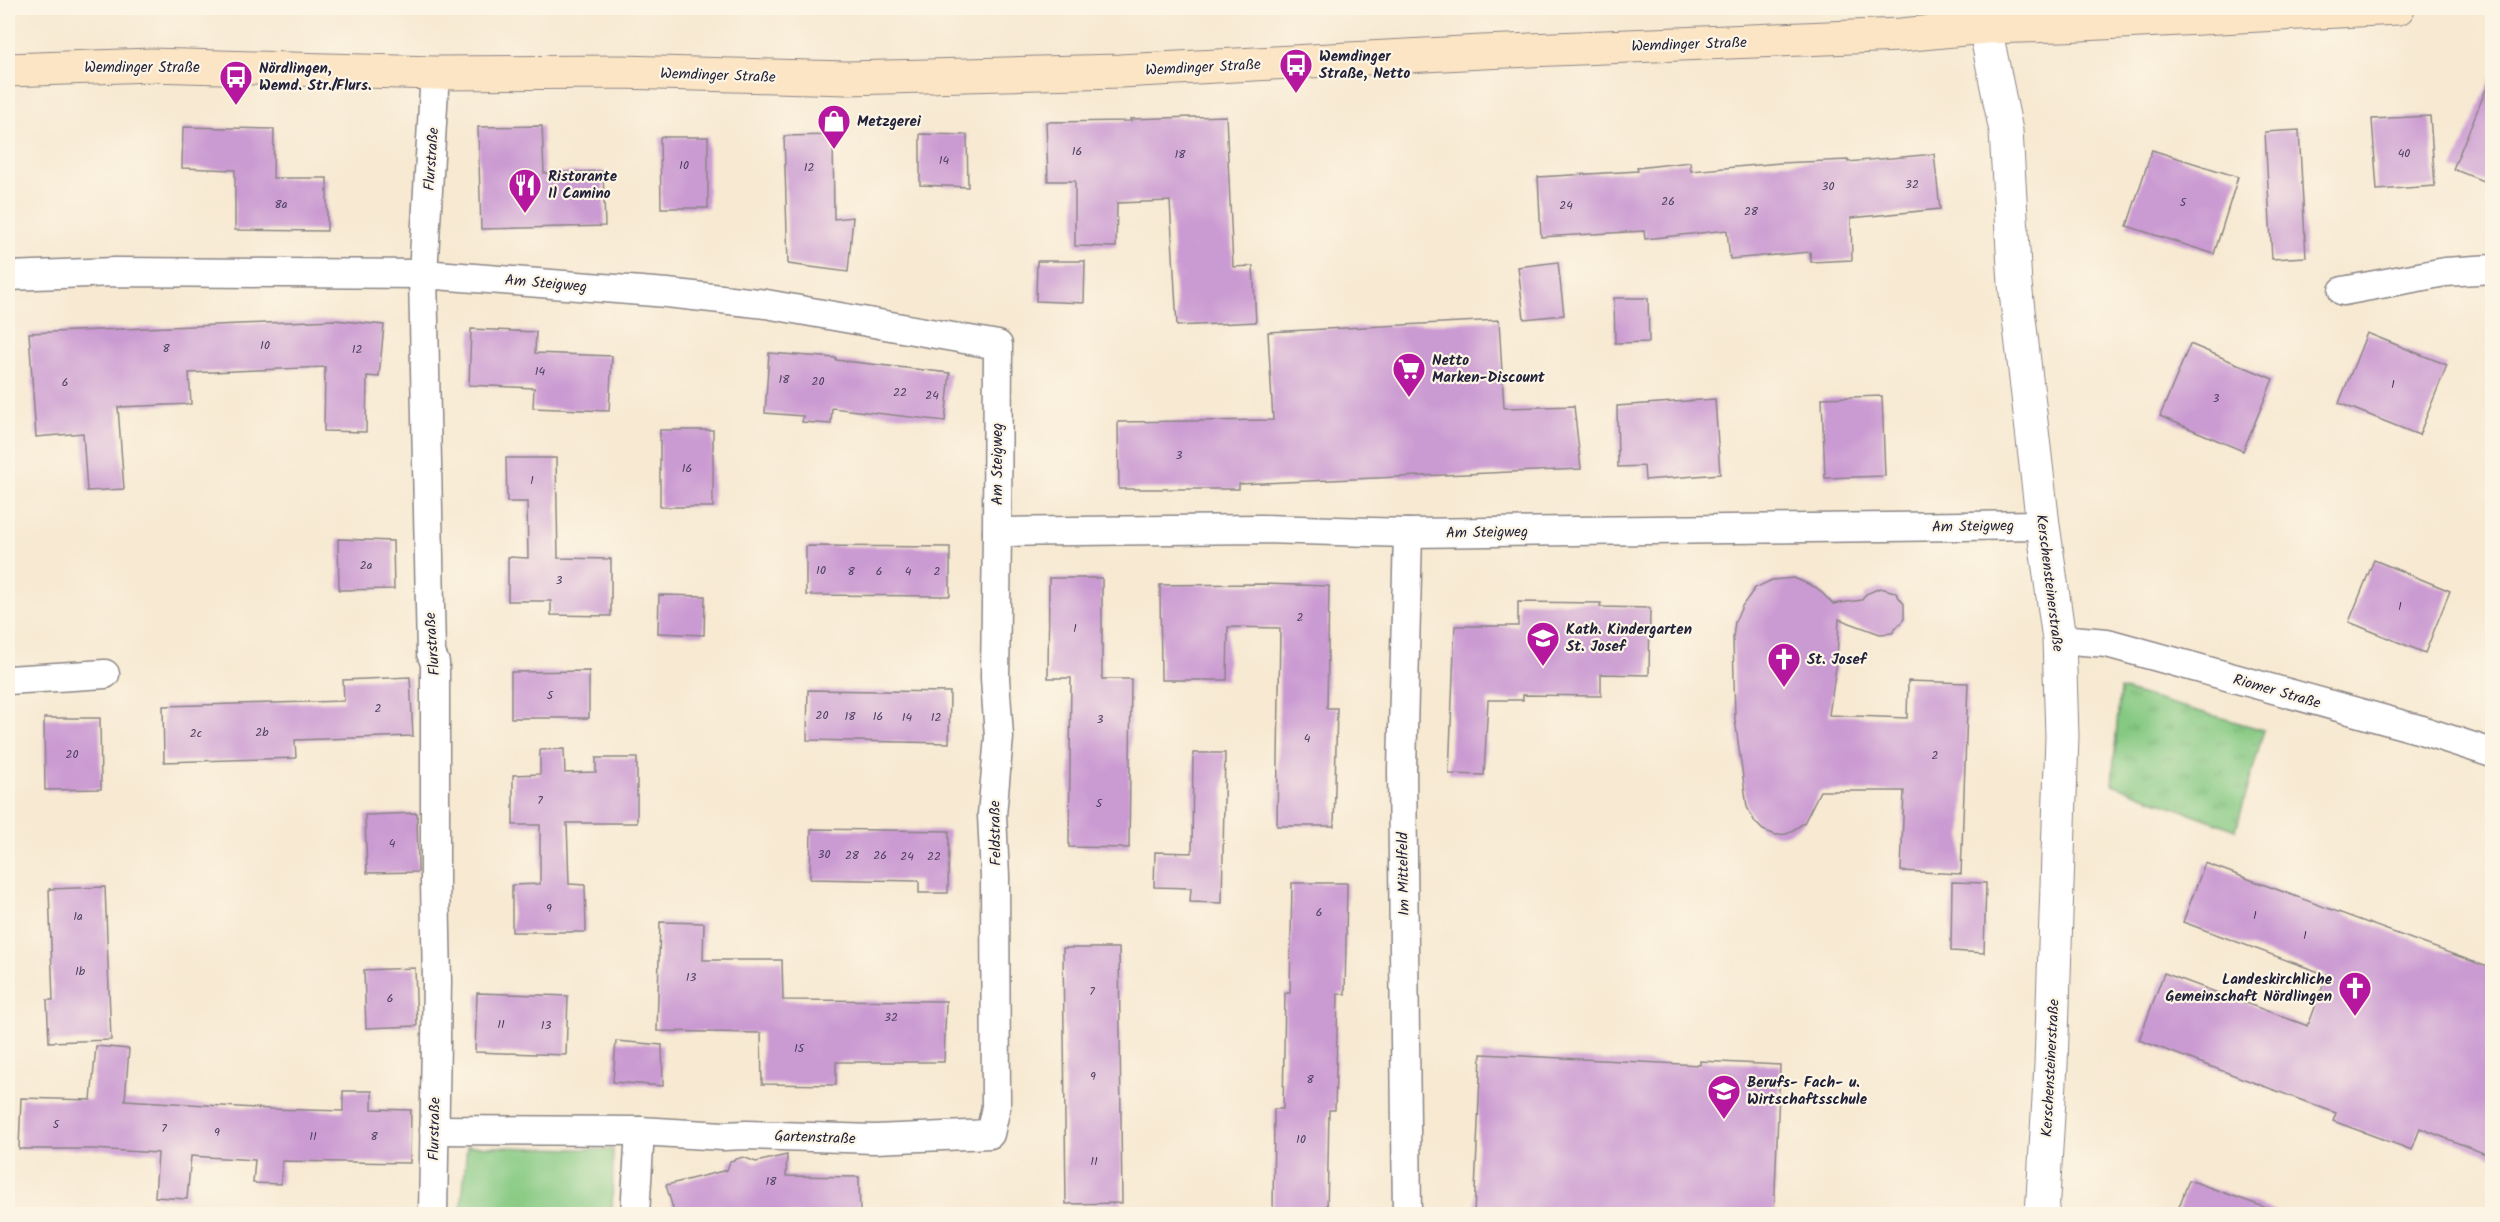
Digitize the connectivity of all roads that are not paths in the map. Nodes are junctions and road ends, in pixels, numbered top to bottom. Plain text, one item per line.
1 (2398, 8) edge
2 (1983, 17) edge
3 (8, 70) edge
4 (435, 73) junction
5 (2493, 269) edge
6 (423, 274) junction
7 (8, 276) edge
8 (2343, 291) dead end
9 (2043, 525) junction
10 (997, 532) junction
11 (1408, 533) junction
12 (2060, 639) junction
13 (105, 674) dead end
14 (8, 680) edge
15 (2493, 753) edge
16 (434, 1130) junction
17 (640, 1131) junction
18 (990, 1134) joint
19 (432, 1215) edge
20 (635, 1215) edge
21 (1407, 1215) edge
22 (2042, 1215) edge

1 - 2 main road, Wemdinger Straße
2 - 4 main road, Wemdinger Straße
2 - 9 street, Kerschensteinerstraße
3 - 4 main road, Wemdinger Straße
4 - 6 street, Flurstraße
5 - 8 street
6 - 7 street, Am Steigweg
6 - 10 street, Am Steigweg
6 - 16 street, Flurstraße
9 - 11 street, Am Steigweg
9 - 12 street, Kerschensteinerstraße
10 - 11 street, Am Steigweg
10 - 18 street, Feldstraße
11 - 21 street, Im Mittelfeld
12 - 15 street, Riomer Straße
12 - 22 street, Kerschensteinerstraße
13 - 14 street
16 - 17 street, Gartenstraße
16 - 19 street, Flurstraße
17 - 18 street, Gartenstraße
17 - 20 street

